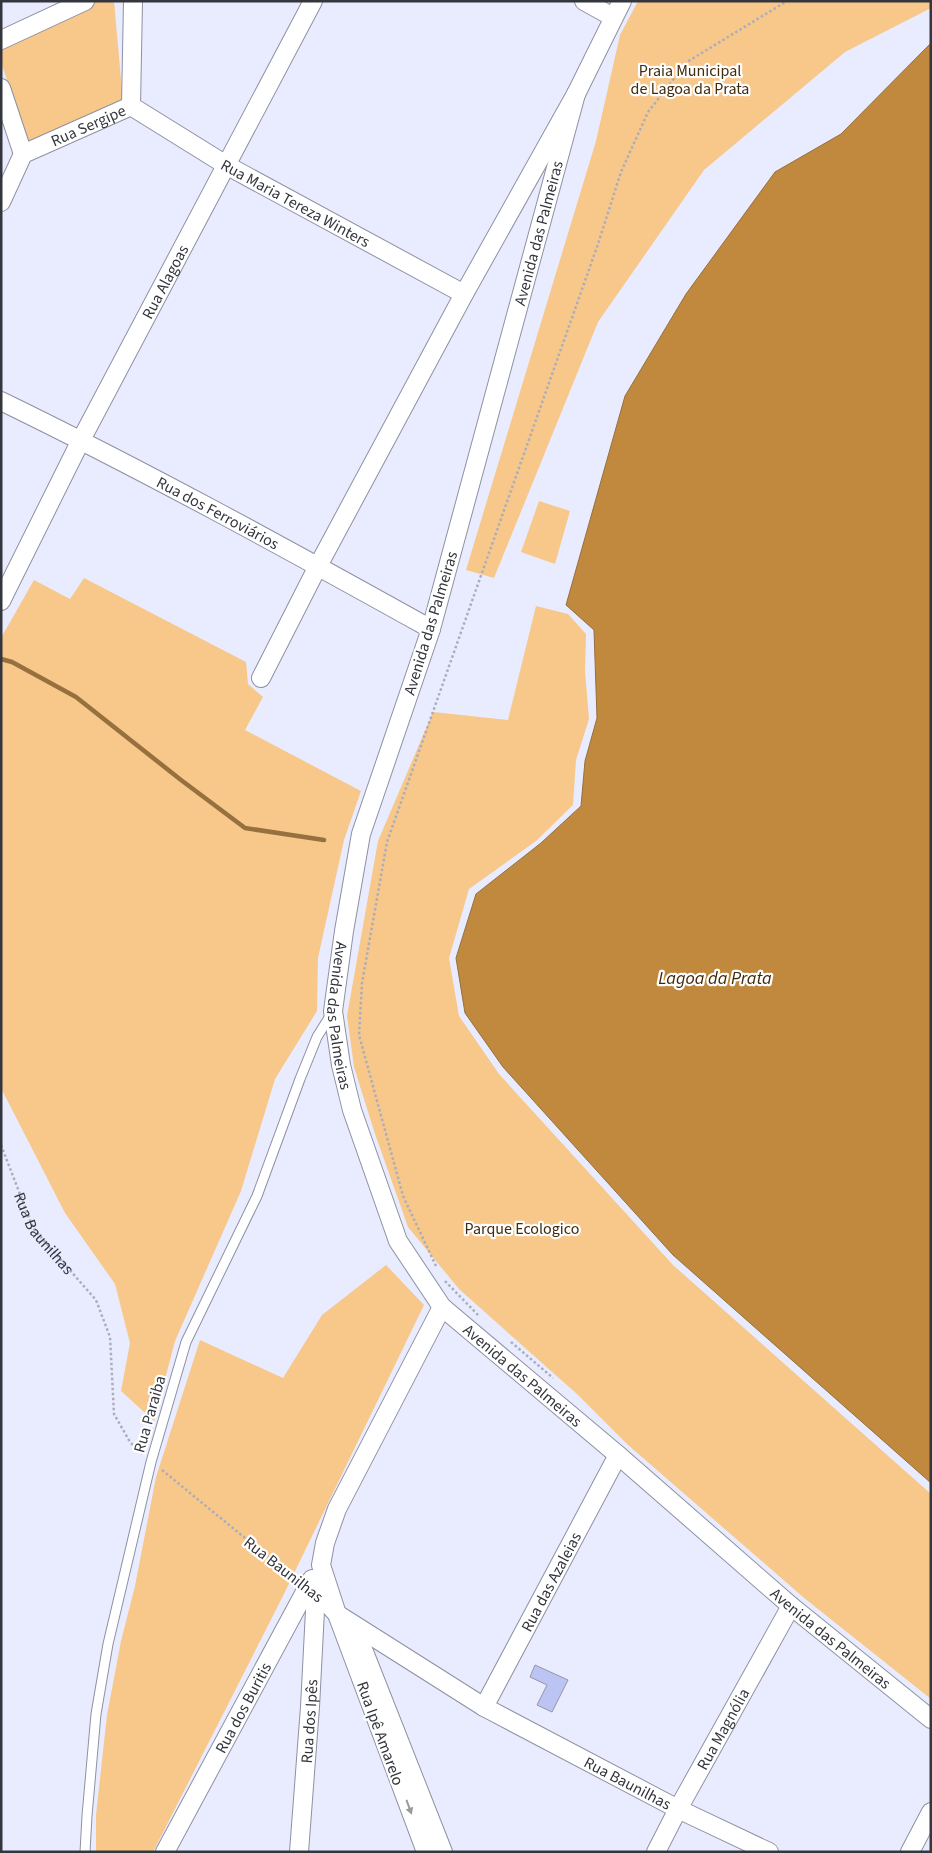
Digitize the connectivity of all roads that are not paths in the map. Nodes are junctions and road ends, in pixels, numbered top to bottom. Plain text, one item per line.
1 (85, 1) edge
2 (133, 1) edge
3 (313, 1) edge
4 (584, 1) edge
5 (622, 1) edge
6 (613, 18) junction
7 (1, 40) edge
8 (1, 88) edge
9 (576, 94) junction
10 (131, 106) junction
11 (23, 154) junction
12 (226, 165) junction
13 (1, 202) edge
14 (464, 294) junction
15 (1, 401) edge
16 (81, 440) junction
17 (318, 566) junction
18 (1, 601) edge
19 (431, 630) junction
20 (261, 678) dead end
21 (334, 1011) junction
22 (442, 1307) junction
23 (618, 1455) junction
24 (323, 1574) junction
25 (791, 1606) junction
26 (337, 1614) junction
27 (353, 1624) junction
28 (484, 1707) junction
29 (931, 1719) edge
30 (678, 1809) junction
31 (931, 1812) edge
32 (86, 1852) edge
33 (165, 1852) edge
34 (299, 1852) edge
35 (426, 1852) edge
36 (443, 1852) edge
37 (656, 1852) edge
38 (769, 1852) edge
39 (910, 1852) edge

1 - 7 street
2 - 10 street, Rua Sergipe
3 - 12 street, Rua Alagoas
4 - 6 street
5 - 6 street
6 - 9 street
8 - 11 street
9 - 14 street
9 - 19 street, Avenida das Palmeiras
10 - 11 street, Rua Sergipe
10 - 12 street, Rua Maria Tereza Winters
11 - 13 street
12 - 14 street, Rua Maria Tereza Winters
12 - 16 street, Rua Alagoas
14 - 17 street
15 - 16 street, Rua dos Ferroviários
16 - 17 street, Rua dos Ferroviários
16 - 18 street, Rua Alagoas
17 - 19 street, Rua dos Ferroviários
17 - 20 street
19 - 21 street, Avenida das Palmeiras
21 - 22 street, Avenida das Palmeiras
21 - 32 lane, Rua Paraiba
22 - 23 street, Avenida das Palmeiras
22 - 24 street, Rua dos Buritis
23 - 25 street, Avenida das Palmeiras
23 - 28 street, Rua das Azaleias
24 - 26 street, Rua Baunilhas
24 - 27 street
24 - 33 street, Rua dos Buritis
24 - 34 street, Rua dos Ipês
25 - 29 street, Avenida das Palmeiras
25 - 30 street, Rua Magnólia
26 - 27 street, Rua Baunilhas
26 -> 35 street, Rua Ipê Amarelo
27 - 28 street, Rua Baunilhas
27 - 36 street, Rua Ipê Amarelo
28 - 30 street, Rua Baunilhas
30 - 37 street, Rua Magnólia
30 - 38 street, Rua Baunilhas
31 - 39 street

